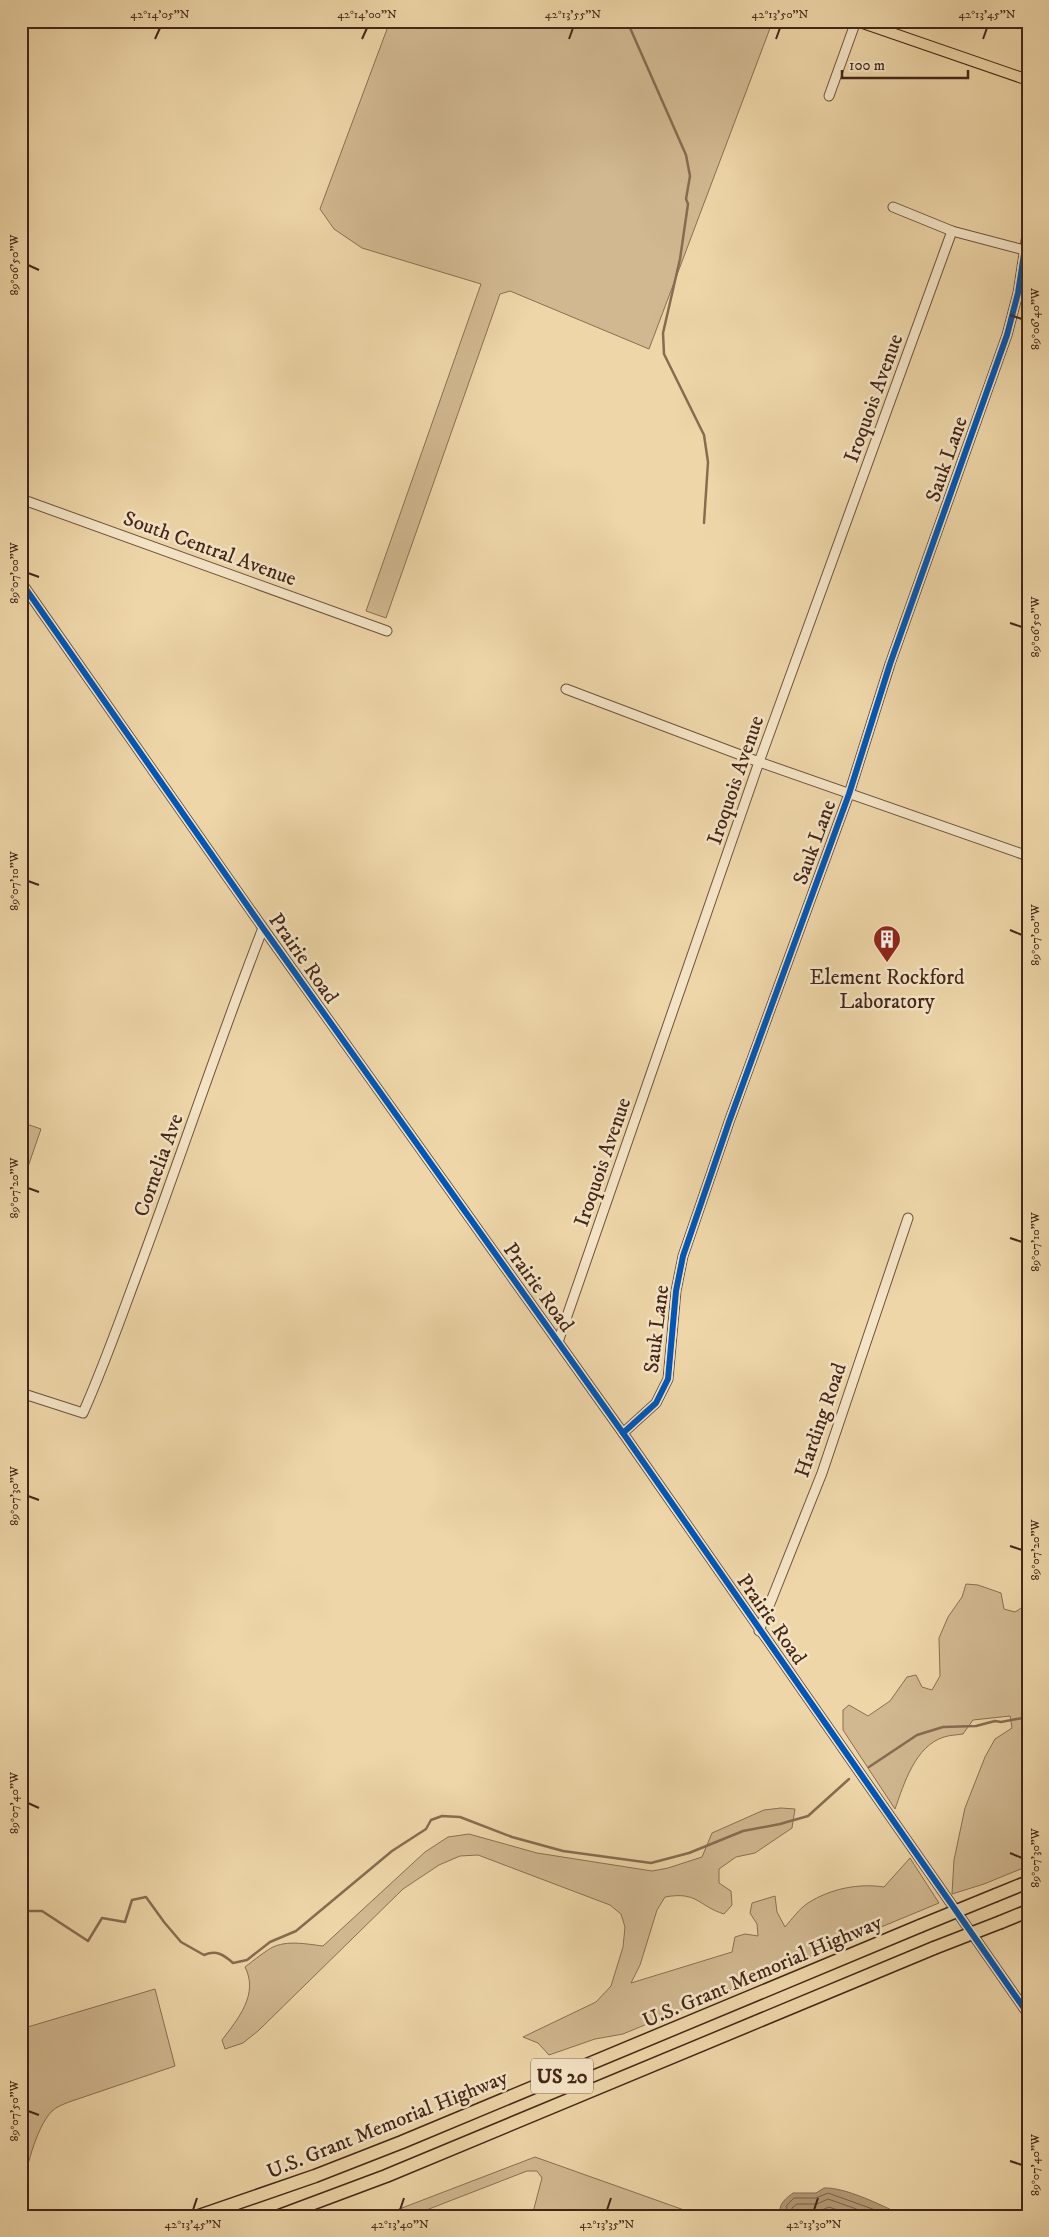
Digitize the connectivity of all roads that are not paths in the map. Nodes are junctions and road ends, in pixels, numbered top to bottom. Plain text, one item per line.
1 (857, 21) edge
2 (1028, 80) edge
3 (830, 96) dead end
4 (893, 207) dead end
5 (1028, 228) edge
6 (952, 231) junction
7 (1024, 250) junction
8 (21, 499) edge
9 (21, 582) edge
10 (387, 631) dead end
11 (566, 689) dead end
12 (759, 762) junction
13 (849, 794) junction
14 (1028, 856) edge
15 (263, 928) junction
16 (908, 1218) dead end
17 (558, 1342) junction
18 (21, 1393) edge
19 (624, 1433) junction
20 (759, 1631) junction
21 (1028, 1882) edge
22 (1028, 1912) edge
23 (1028, 2014) edge
24 (200, 2216) edge
25 (279, 2216) edge

1 - 2 main road
1 - 3 street
4 - 6 street
5 - 7 street
6 - 7 street
6 - 12 street, Iroquois Avenue
7 - 13 street, Sauk Lane
8 - 10 street, South Central Avenue
9 - 15 street, Prairie Road
11 - 12 street
12 - 13 street
12 - 17 street, Iroquois Avenue
13 - 14 street
13 - 19 street, Sauk Lane
15 - 17 street, Prairie Road
15 - 18 street, Cornelia Ave
16 - 20 street, Harding Road
17 - 19 street, Prairie Road
19 - 20 street, Prairie Road
20 - 23 street, Prairie Road
21 - 24 highway, U.S. Grant Memorial Highway / US 20, bridge
22 - 25 highway, US 20, bridge

